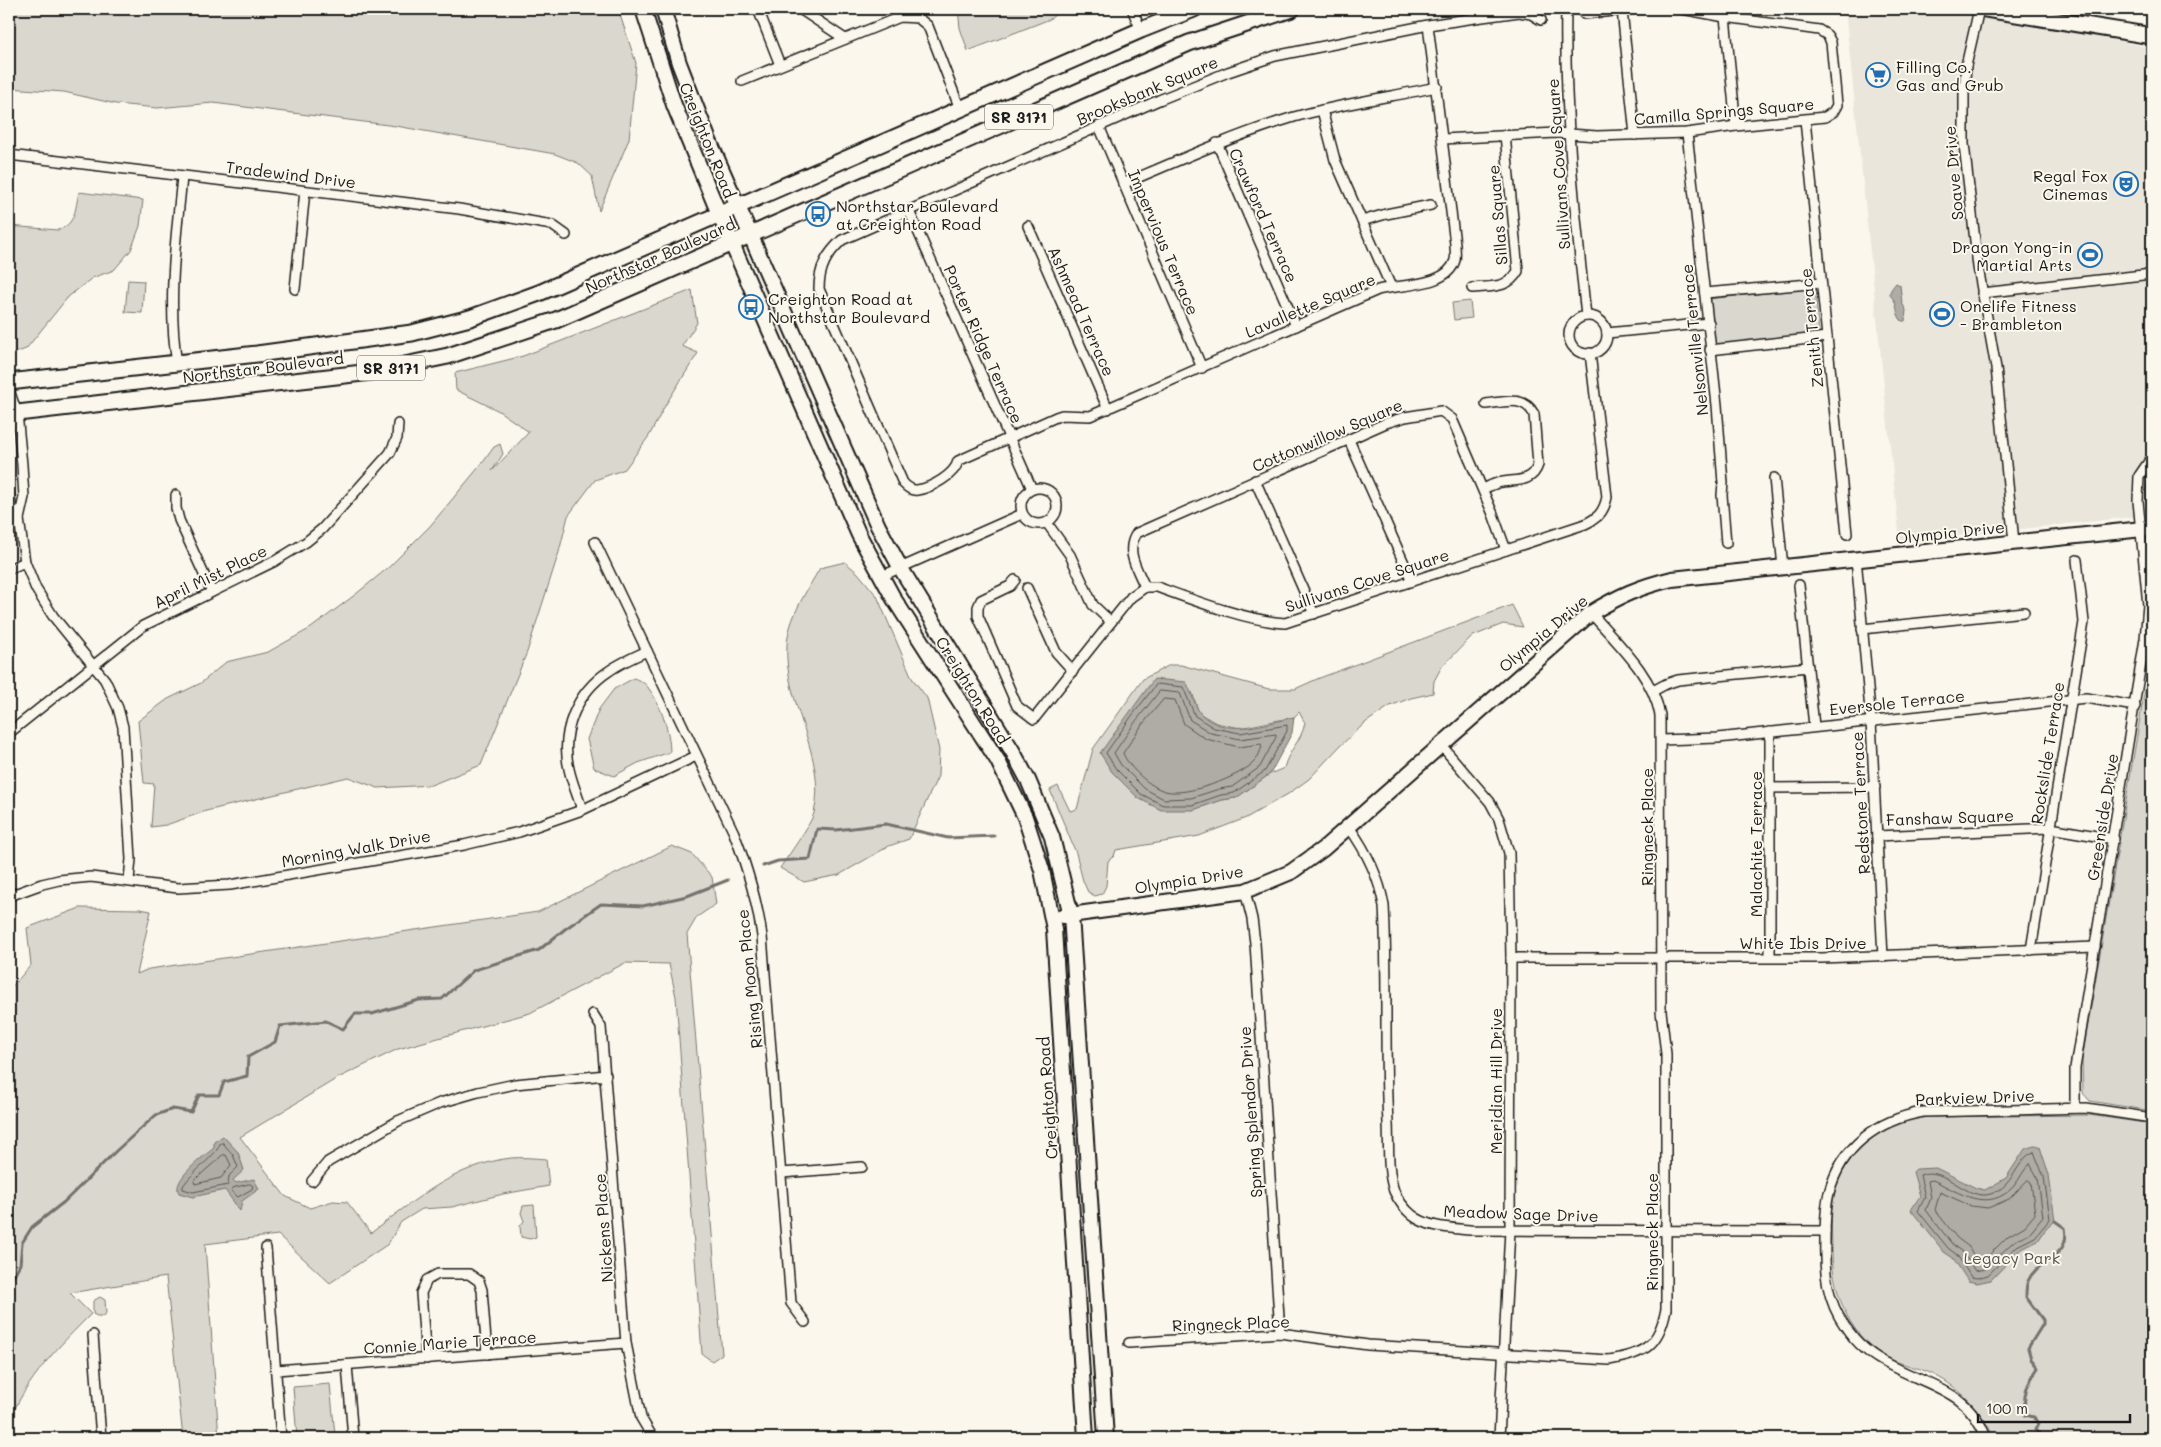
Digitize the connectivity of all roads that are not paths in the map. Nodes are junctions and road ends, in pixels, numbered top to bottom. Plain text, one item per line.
1 (643, 9) edge
2 (663, 9) edge
3 (758, 9) edge
4 (800, 9) edge
5 (1132, 9) edge
6 (1194, 9) edge
7 (1292, 9) edge
8 (1566, 9) edge
9 (1635, 9) edge
10 (1682, 9) edge
11 (1979, 9) edge
12 (1986, 9) edge
13 (1622, 10) edge
14 (1584, 14) dead end
15 (1725, 17) junction
16 (1541, 20) dead end
17 (1428, 25) junction
18 (1141, 30) junction
19 (2152, 36) edge
20 (846, 39) junction
21 (780, 65) junction
22 (742, 80) dead end
23 (1437, 87) junction
24 (960, 109) junction
25 (1322, 110) junction
26 (1804, 120) junction
27 (1099, 126) junction
28 (1736, 126) junction
29 (1687, 133) junction
30 (1568, 134) junction
31 (1505, 135) junction
32 (1635, 135) junction
33 (1442, 139) junction
34 (1216, 144) junction
35 (9, 155) edge
36 (182, 177) junction
37 (1123, 184) junction
38 (305, 191) junction
39 (1431, 205) dead end
40 (738, 206) junction
41 (909, 211) junction
42 (719, 214) junction
43 (1362, 221) junction
44 (1028, 226) dead end
45 (566, 234) dead end
46 (751, 235) junction
47 (732, 244) junction
48 (2152, 274) edge
49 (1821, 283) junction
50 (1391, 287) junction
51 (1472, 288) dead end
52 (295, 289) dead end
53 (1706, 293) junction
54 (1982, 293) junction
55 (1586, 316) junction
56 (1708, 323) junction
57 (1296, 326) junction
58 (1607, 333) junction
59 (1827, 337) junction
60 (1710, 350) junction
61 (1590, 353) junction
62 (177, 364) junction
63 (1202, 368) junction
64 (9, 382) edge
65 (9, 390) edge
66 (1486, 404) dead end
67 (1108, 409) junction
68 (13, 413) edge
69 (398, 424) dead end
70 (1009, 439) junction
71 (1349, 440) junction
72 (2152, 457) edge
73 (1774, 478) dead end
74 (1255, 480) junction
75 (1032, 489) junction
76 (1483, 489) junction
77 (9, 493) edge
78 (176, 495) dead end
79 (1022, 514) junction
80 (19, 519) junction
81 (1047, 523) junction
82 (2147, 528) edge
83 (1847, 534) dead end
84 (595, 542) dead end
85 (2014, 542) junction
86 (1726, 544) dead end
87 (1506, 550) junction
88 (1856, 558) junction
89 (2077, 560) dead end
90 (25, 562) junction
91 (900, 567) junction
92 (1783, 567) junction
93 (9, 569) edge
94 (882, 576) junction
95 (1015, 580) dead end
96 (1412, 581) junction
97 (1800, 585) dead end
98 (1145, 587) junction
99 (1028, 588) dead end
100 (212, 592) junction
101 (2024, 612) dead end
102 (1591, 613) junction
103 (1314, 614) junction
104 (1111, 622) junction
105 (1862, 629) junction
106 (647, 651) junction
107 (94, 664) junction
108 (1808, 667) junction
109 (1073, 670) junction
110 (1653, 691) junction
111 (2072, 699) junction
112 (2135, 706) junction
113 (1871, 721) junction
114 (1814, 726) junction
115 (1770, 732) junction
116 (9, 733) edge
117 (1661, 740) junction
118 (1442, 745) junction
119 (696, 756) junction
120 (1770, 788) junction
121 (1875, 788) junction
122 (582, 810) junction
123 (1349, 827) junction
124 (2050, 828) junction
125 (1877, 836) junction
126 (2114, 839) junction
127 (129, 880) junction
128 (1244, 891) junction
129 (9, 896) edge
130 (1070, 915) junction
131 (1052, 917) junction
132 (2094, 947) junction
133 (2031, 950) junction
134 (1770, 957) junction
135 (1883, 957) junction
136 (1511, 958) junction
137 (1660, 958) junction
138 (594, 1014) dead end
139 (606, 1075) junction
140 (2075, 1108) junction
141 (2152, 1118) edge
142 (862, 1167) dead end
143 (781, 1174) junction
144 (312, 1181) dead end
145 (1510, 1230) junction
146 (1667, 1230) junction
147 (1825, 1231) junction
148 (266, 1248) dead end
149 (805, 1322) dead end
150 (1280, 1333) junction
151 (93, 1336) dead end
152 (626, 1343) junction
153 (1130, 1343) dead end
154 (487, 1354) junction
155 (1504, 1354) junction
156 (426, 1359) junction
157 (347, 1365) junction
158 (276, 1370) junction
159 (100, 1438) edge
160 (281, 1438) edge
161 (353, 1438) edge
162 (653, 1438) edge
163 (1086, 1438) edge
164 (1106, 1438) edge
165 (1498, 1438) edge
166 (1986, 1438) edge

1 - 42 street, Creighton Road
2 - 40 street, Creighton Road
3 - 21 street
4 - 20 street
5 - 18 street
6 - 18 main road, Northstar Boulevard / SR 3171
7 - 46 main road, Northstar Boulevard / SR 3171
8 - 30 street, Sullivans Cove Square
9 - 13 street
10 - 15 street, Camilla Springs Square
11 - 54 street, Soave Drive
12 - 19 main road
13 - 14 street
13 - 32 street
15 - 26 street, Camilla Springs Square
15 - 28 street
16 - 17 street, Brooksbank Square
17 - 23 street, Lavallette Square
17 - 27 street, Brooksbank Square
18 - 24 main road, Northstar Boulevard / SR 3171
20 - 21 street
20 - 24 street
21 - 22 street
23 - 25 street
23 - 33 street, Lavallette Square
24 - 40 main road, Northstar Boulevard / SR 3171
25 - 34 street
25 - 43 street
26 - 28 street, Camilla Springs Square
26 - 49 street, Zenith Terrace
27 - 37 street, Impervious Terrace
27 - 41 street, Brooksbank Square
28 - 29 street, Camilla Springs Square
29 - 32 street, Camilla Springs Square
29 - 53 street, Nelsonville Terrace
30 - 31 street, Camilla Springs Square
30 - 32 street, Camilla Springs Square
30 - 55 street, Sullivans Cove Square
31 - 33 street, Camilla Springs Square
31 - 51 street, Sillas Square
33 - 50 street, Lavallette Square
34 - 37 street
34 - 57 street, Crawford Terrace
35 - 36 street, Tradewind Drive
36 - 38 street, Tradewind Drive
36 - 62 street
37 - 63 street, Impervious Terrace
38 - 45 street, Tradewind Drive
38 - 52 street
39 - 43 street
40 - 42 main road, Northstar Boulevard / SR 3171
40 - 46 street, Creighton Road
41 - 70 street, Porter Ridge Terrace
41 - 70 street, Brooksbank Square
42 - 47 street, Creighton Road
42 - 62 main road, Northstar Boulevard / SR 3171
43 - 50 street
44 - 67 street, Ashmead Terrace
46 - 47 main road, Northstar Boulevard / SR 3171
46 - 91 street, Creighton Road
47 - 68 main road, Northstar Boulevard / SR 3171
47 - 94 street, Creighton Road
48 - 54 street
49 - 53 street
49 - 59 street, Zenith Terrace
50 - 57 street, Lavallette Square
53 - 56 street, Nelsonville Terrace
54 - 85 street, Soave Drive
55 - 58 street
55 - 61 street
56 - 58 street
56 - 60 street, Nelsonville Terrace
57 - 63 street, Lavallette Square
58 - 61 street
59 - 60 street
59 - 83 street, Zenith Terrace
60 - 86 street, Nelsonville Terrace
61 - 87 street, Sullivans Cove Square
62 - 64 main road, Northstar Boulevard / SR 3171
63 - 67 street, Lavallette Square
65 - 68 street
66 - 76 street
67 - 70 street, Lavallette Square
68 - 80 street
69 - 100 street, April Mist Place
70 - 75 street, Porter Ridge Terrace
71 - 74 street, Cottonwillow Square
71 - 76 street, Cottonwillow Square
71 - 96 street
72 - 82 street, Greenside Drive
73 - 92 street
74 - 98 street, Cottonwillow Square
74 - 103 street
75 - 79 street
75 - 81 street
76 - 87 street, Cottonwillow Square
77 - 80 street
78 - 100 street
79 - 81 street
79 - 91 street
80 - 90 street
81 - 104 street
82 - 85 street, Olympia Drive
82 - 112 street, Greenside Drive
84 - 106 street, Rising Moon Place
85 - 88 street, Olympia Drive
87 - 96 street, Sullivans Cove Square
88 - 92 street, Olympia Drive
88 - 105 street, Redstone Terrace
89 - 111 street, Rockslide Terrace
90 - 93 street
90 - 107 street
91 - 94 street
91 - 130 street, Creighton Road
92 - 102 street, Olympia Drive
94 - 131 street, Creighton Road
95 - 109 street
96 - 103 street, Sullivans Cove Square
97 - 108 street
98 - 103 street, Sullivans Cove Square
98 - 104 street
99 - 109 street
100 - 107 street, April Mist Place
101 - 105 street
102 - 110 street, Ringneck Place
102 - 118 street, Olympia Drive
104 - 109 street
105 - 113 street, Redstone Terrace
106 - 119 street, Rising Moon Place
106 - 122 street
107 - 116 street, April Mist Place
107 - 127 street
108 - 110 street
108 - 114 street
110 - 117 street, Ringneck Place
111 - 112 street, Eversole Terrace
111 - 113 street, Eversole Terrace
111 - 124 street, Rockslide Terrace
112 - 126 street, Greenside Drive
113 - 114 street, Eversole Terrace
113 - 121 street, Redstone Terrace
114 - 115 street, Eversole Terrace
115 - 117 street, Eversole Terrace
115 - 120 street, Malachite Terrace
117 - 137 street, Ringneck Place
118 - 123 street, Olympia Drive
118 - 136 street, Meridian Hill Drive
119 - 122 street, Morning Walk Drive
119 - 143 street, Rising Moon Place
120 - 121 street
120 - 134 street, Malachite Terrace
121 - 125 street, Redstone Terrace
122 - 127 street, Morning Walk Drive
123 - 128 street, Olympia Drive
123 - 145 street, Meadow Sage Drive
124 - 125 street, Fanshaw Square
124 - 126 street, Fanshaw Square
124 - 133 street, Rockslide Terrace
125 - 135 street, Redstone Terrace
126 - 132 street, Greenside Drive
127 - 129 street, Morning Walk Drive
128 - 130 street, Olympia Drive
128 - 150 street, Spring Splendor Drive
130 - 131 street, Olympia Drive
130 - 164 street, Creighton Road
131 - 163 street, Creighton Road
132 - 133 street, White Ibis Drive
132 - 140 street, Greenside Drive
133 - 135 street, White Ibis Drive
134 - 135 street, White Ibis Drive
134 - 137 street, White Ibis Drive
136 - 137 street, White Ibis Drive
136 - 145 street, Meridian Hill Drive
137 - 146 street, Ringneck Place
138 - 139 street, Nickens Place
139 - 144 street
139 - 152 street, Nickens Place
140 - 141 street, Parkview Drive
140 - 147 street, Parkview Drive
142 - 143 street
143 - 149 street, Rising Moon Place
145 - 146 street, Meadow Sage Drive
145 - 155 street, Meridian Hill Drive
146 - 147 street, Meadow Sage Drive
146 - 155 street, Ringneck Place
147 - 166 street, Parkview Drive
148 - 158 street
150 - 153 street, Ringneck Place
150 - 155 street, Ringneck Place
151 - 159 street
152 - 154 street, Connie Marie Terrace
152 - 162 street, Nickens Place
154 - 156 street, Connie Marie Terrace
154 - 156 street
155 - 165 street, Meridian Hill Drive
156 - 157 street, Connie Marie Terrace
157 - 158 street, Connie Marie Terrace
157 - 161 street
158 - 160 street

